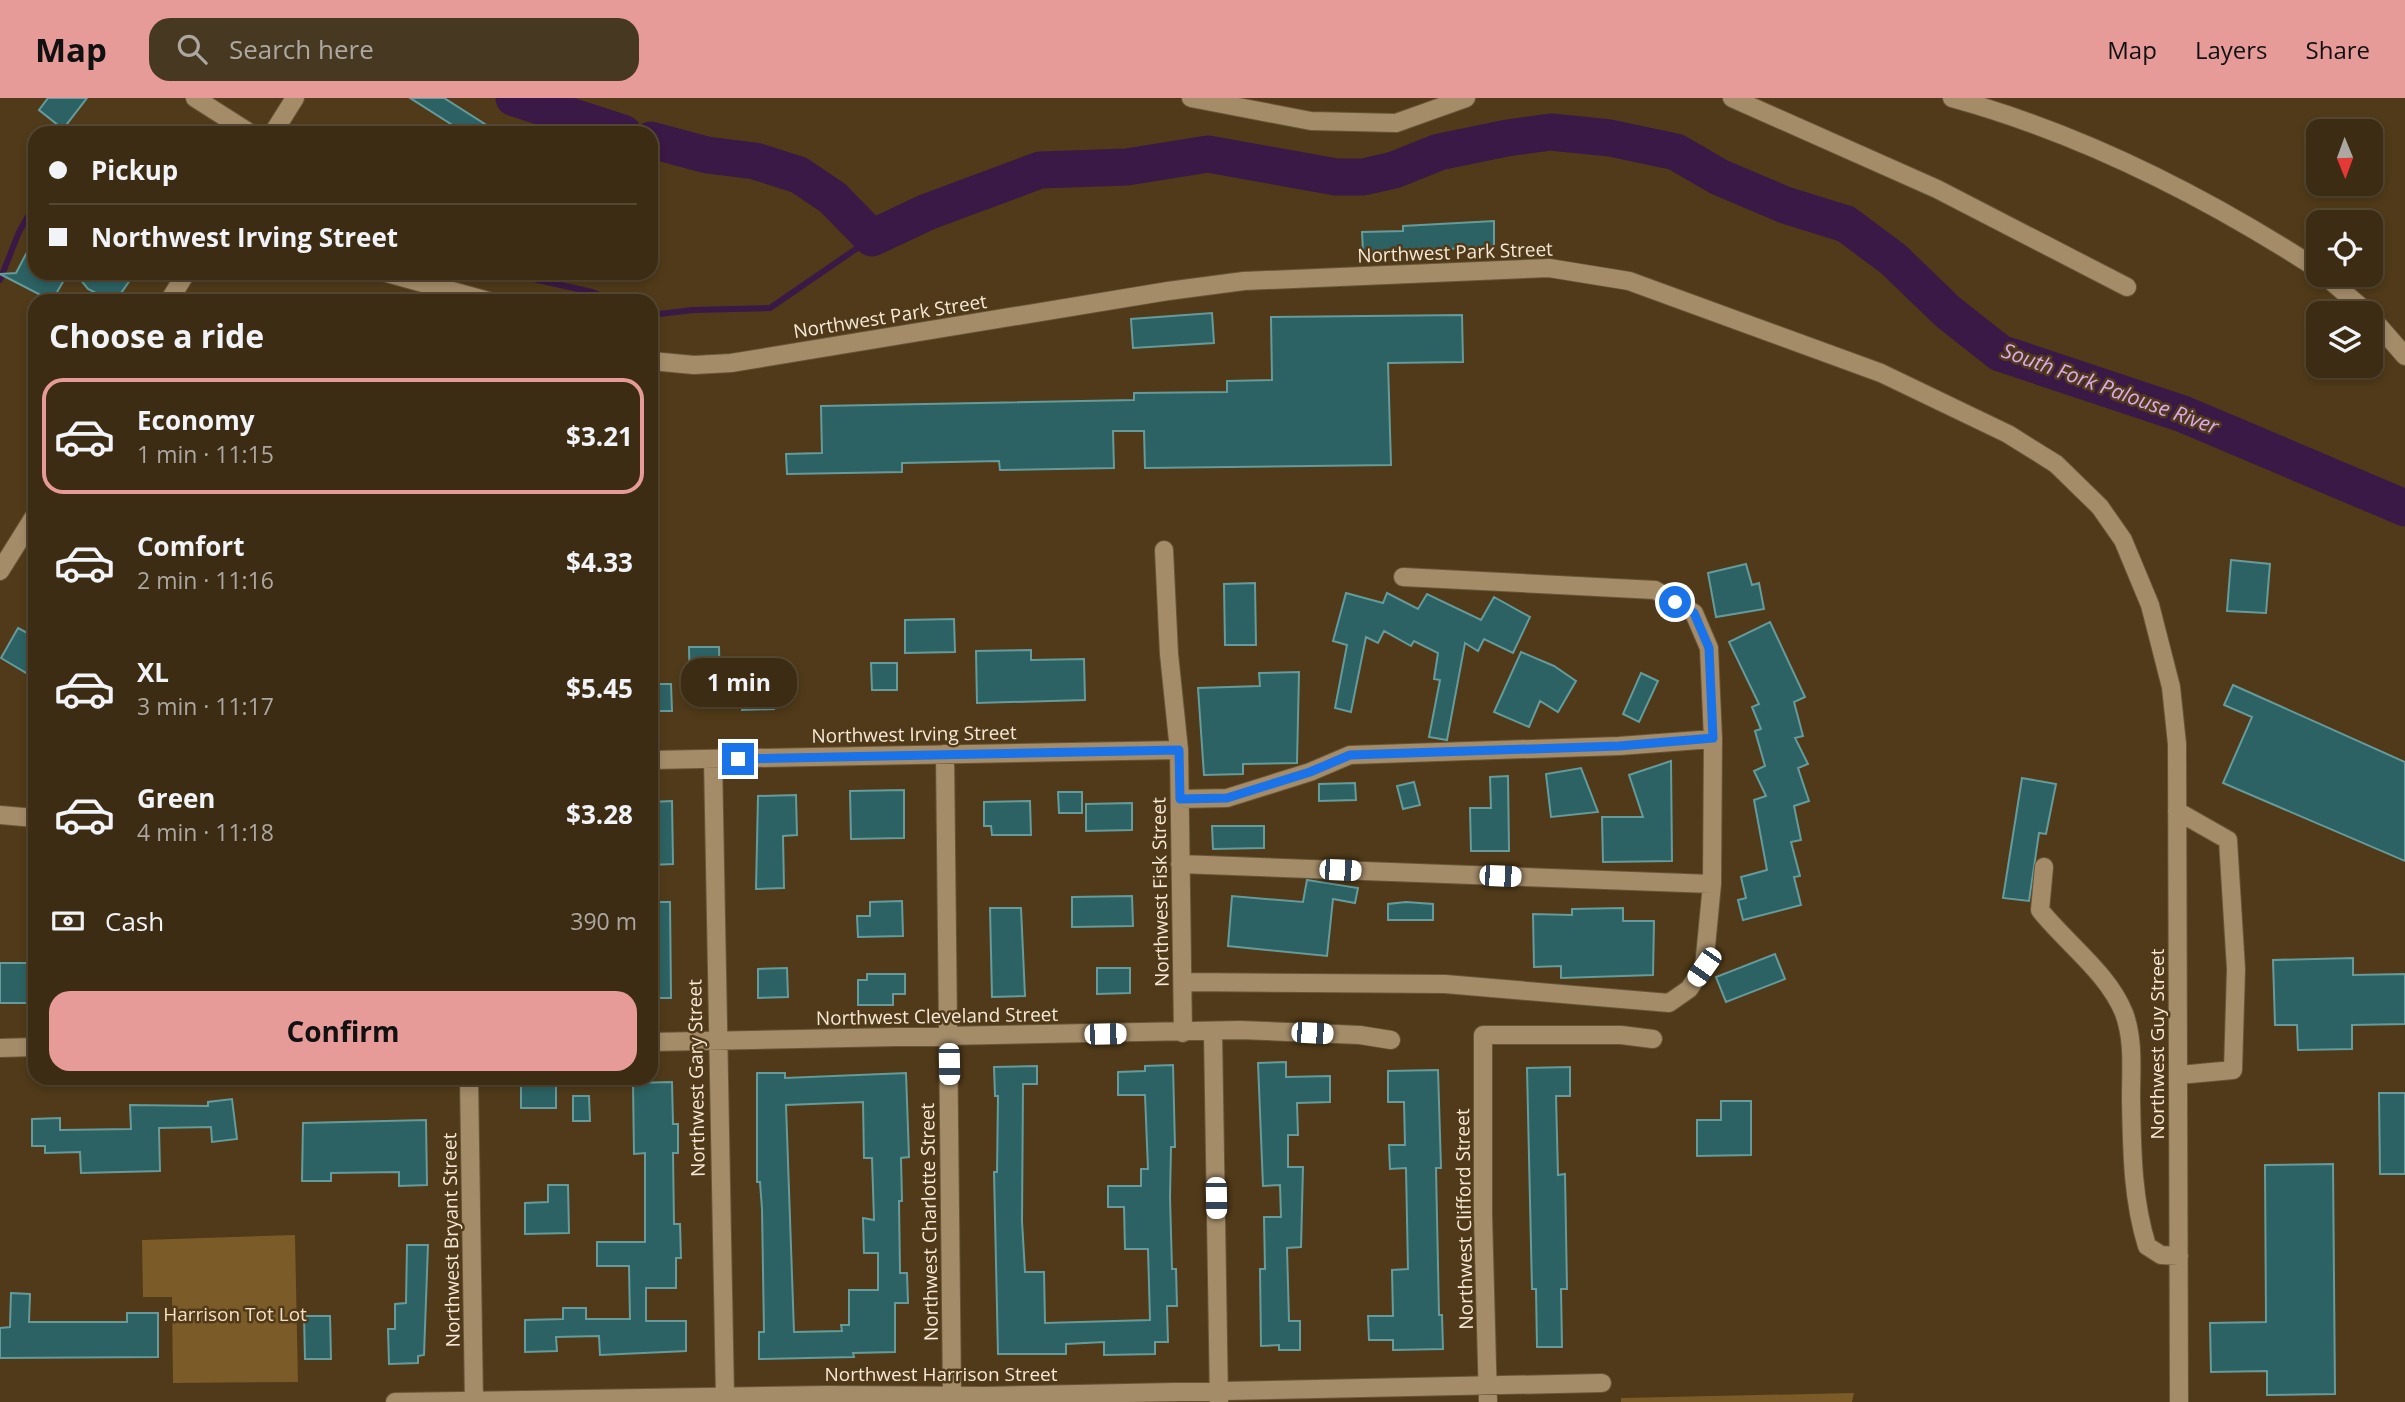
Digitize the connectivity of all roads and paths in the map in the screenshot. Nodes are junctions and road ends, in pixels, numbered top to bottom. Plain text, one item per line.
1 (195, 98) edge
2 (295, 98) edge
3 (1191, 98) edge
4 (1466, 98) edge
5 (1732, 98) edge
6 (1952, 98) edge
7 (239, 126) edge
8 (277, 126) edge
9 (2306, 262) edge
10 (412, 280) edge
11 (2127, 287) dead end
12 (2338, 287) edge
13 (463, 294) edge
14 (2354, 301) edge
15 (2383, 331) edge
16 (2405, 356) edge
17 (658, 362) edge
18 (28, 526) edge
19 (1164, 550) dead end
20 (0, 571) edge
21 (1403, 577) dead end
22 (2171, 687) joint
23 (1713, 738) junction
24 (1179, 750) junction
25 (945, 754) junction
26 (713, 759) junction
27 (658, 760) edge
28 (1180, 799) junction
29 (2178, 811) junction
30 (0, 815) edge
31 (28, 817) edge
32 (1180, 864) junction
33 (2044, 867) dead end
34 (1712, 884) junction
35 (1183, 982) junction
36 (1183, 1033) junction
37 (1213, 1033) junction
38 (948, 1036) junction
39 (1653, 1039) dead end
40 (1391, 1040) dead end
41 (658, 1042) edge
42 (716, 1042) junction
43 (28, 1047) edge
44 (0, 1048) edge
45 (2179, 1075) junction
46 (469, 1085) edge
47 (2179, 1256) junction
48 (1602, 1383) dead end
49 (1488, 1394) edge
50 (952, 1395) junction
51 (725, 1396) junction
52 (1219, 1397) edge
53 (827, 1398) edge
54 (986, 1399) edge
55 (395, 1402) edge
56 (474, 1402) edge
57 (2179, 1402) edge

1 - 7 street
2 - 8 street
3 - 4 street
5 - 11 street
6 - 9 street
10 - 13 street
12 - 14 street
15 - 16 street
17 - 22 street, Northwest Park Street
18 - 20 street
19 - 24 street, Northwest Fisk Street
21 - 23 street
22 - 29 street, Northwest Guy Street
23 - 28 street
23 - 34 street
24 - 25 street, Northwest Irving Street
24 - 28 street, Northwest Fisk Street
25 - 26 street, Northwest Irving Street
25 - 38 street, Northwest Charlotte Street
26 - 27 street, Northwest Irving Street
26 - 42 street, Northwest Gary Street
28 - 32 street, Northwest Fisk Street
29 - 45 street, Northwest Guy Street
29 - 45 street
30 - 31 street
32 - 34 street
32 - 35 street, Northwest Fisk Street
33 - 47 street
34 - 35 street
35 - 36 street, Northwest Fisk Street
36 - 37 street, Northwest Cleveland Street
36 - 38 street, Northwest Cleveland Street
37 - 40 street, Northwest Cleveland Street
37 - 52 street
38 - 42 street, Northwest Cleveland Street
38 - 50 street, Northwest Charlotte Street
39 - 49 street, Northwest Clifford Street
41 - 42 street, Northwest Cleveland Street
42 - 51 street, Northwest Gary Street
43 - 44 street
45 - 47 street, Northwest Guy Street
46 - 56 street, Northwest Bryant Street
47 - 57 street, Northwest Guy Street
48 - 49 street, Northwest Harrison Street
49 - 52 street, Northwest Harrison Street
50 - 53 street, Northwest Harrison Street
50 - 54 street, Northwest Harrison Street
51 - 53 street, Northwest Harrison Street
51 - 56 street, Northwest Harrison Street
52 - 54 street, Northwest Harrison Street
55 - 56 street, Northwest Harrison Street

